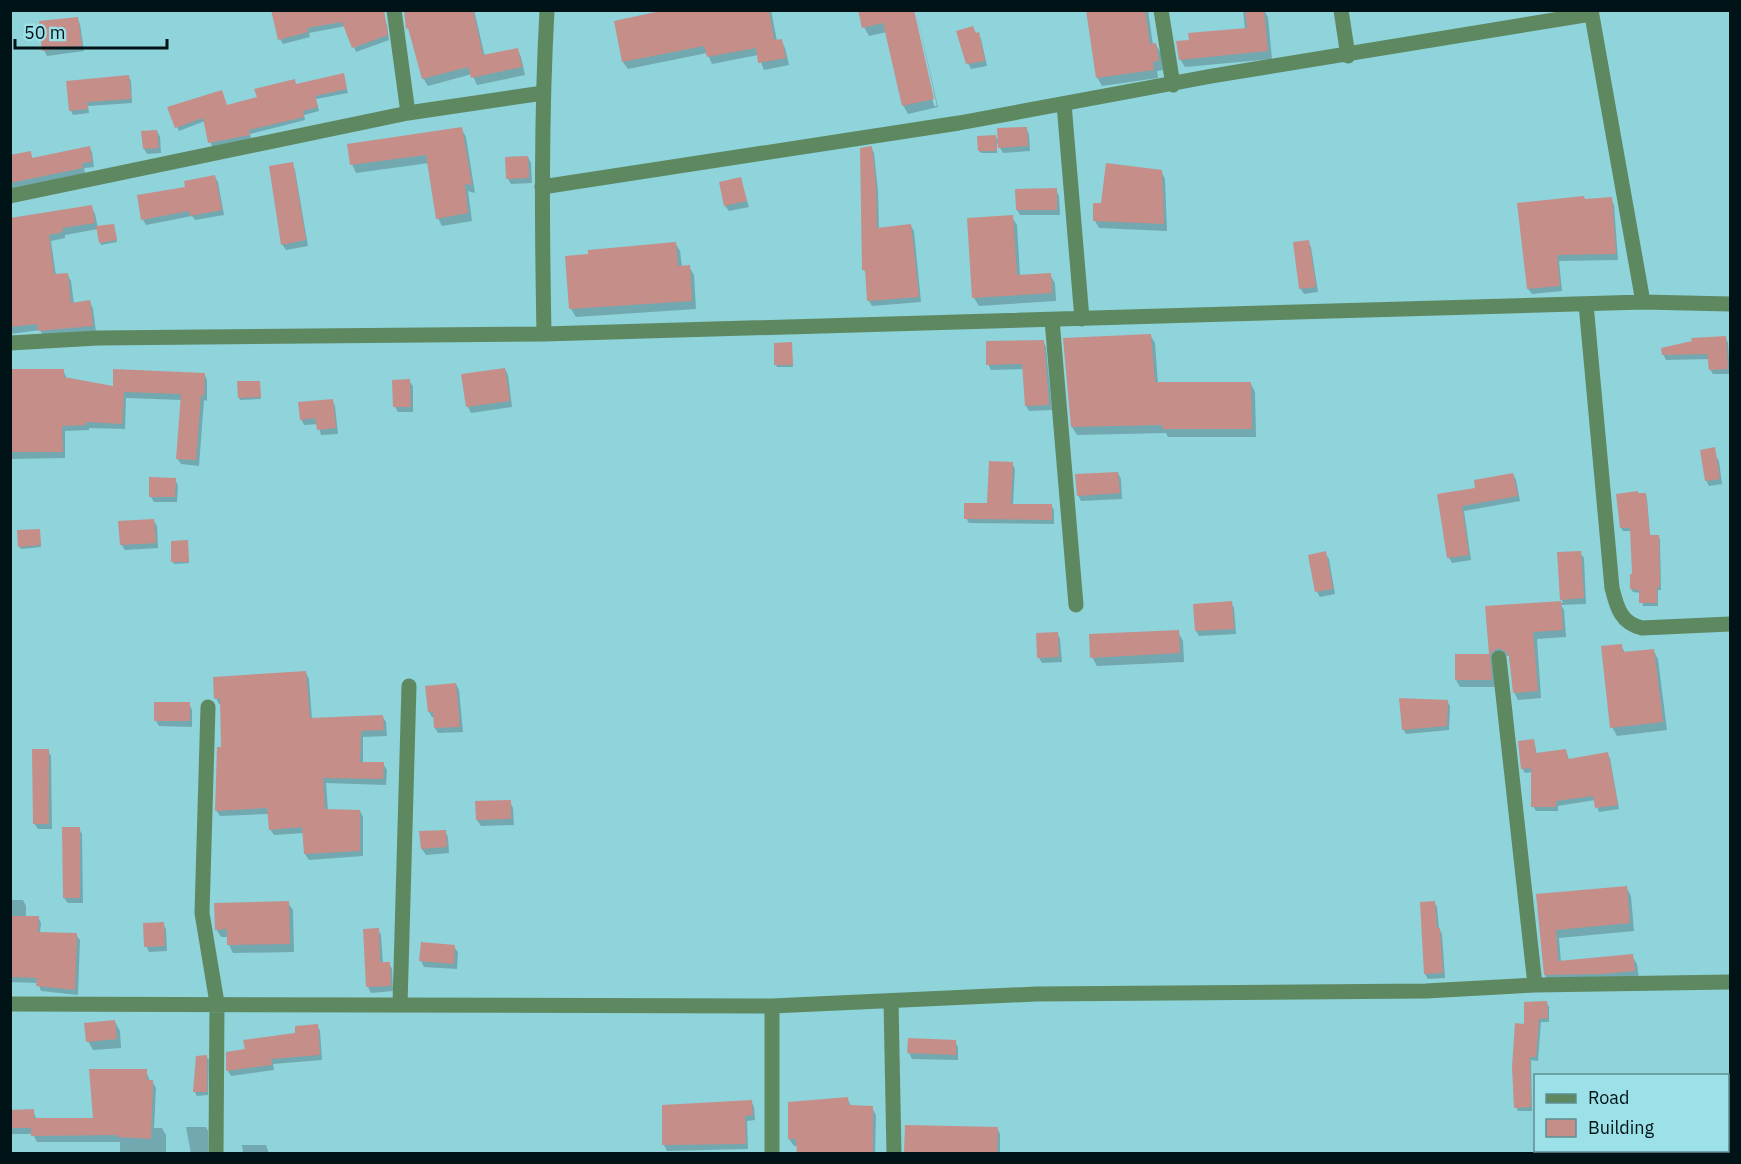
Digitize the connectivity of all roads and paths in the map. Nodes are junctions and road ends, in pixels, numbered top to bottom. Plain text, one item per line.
1 (394, 10) edge
2 (548, 10) edge
3 (1161, 10) edge
4 (1341, 10) edge
5 (1591, 12) edge
6 (1348, 56) junction
7 (1173, 85) junction
8 (543, 93) junction
9 (1064, 104) junction
10 (408, 113) junction
11 (542, 187) junction
12 (10, 196) edge
13 (1643, 302) junction
14 (1586, 304) junction
15 (1731, 304) edge
16 (1082, 319) junction
17 (1052, 320) junction
18 (544, 334) junction
19 (10, 343) edge
20 (1076, 605) dead end
21 (1731, 624) edge
22 (1498, 658) dead end
23 (409, 687) dead end
24 (208, 707) dead end
25 (1731, 982) edge
26 (1535, 985) junction
27 (891, 1001) junction
28 (217, 1003) junction
29 (10, 1004) edge
30 (400, 1005) junction
31 (772, 1005) junction
32 (216, 1154) edge
33 (772, 1154) edge
34 (894, 1154) edge

1 - 10 street
2 - 8 street
3 - 7 street
4 - 6 street
5 - 6 street
5 - 13 street
6 - 7 street
7 - 9 street
8 - 10 street
8 - 11 street
9 - 11 street
9 - 16 street
10 - 12 street
11 - 18 street
13 - 14 street
13 - 15 street
14 - 16 street
14 - 21 street
16 - 17 street
17 - 18 street
17 - 20 street
18 - 19 street
22 - 26 street
23 - 30 street
24 - 28 street
25 - 26 street
26 - 27 street
27 - 31 street
27 - 34 street
28 - 29 street
28 - 30 street
28 - 32 street
30 - 31 street
31 - 33 street

